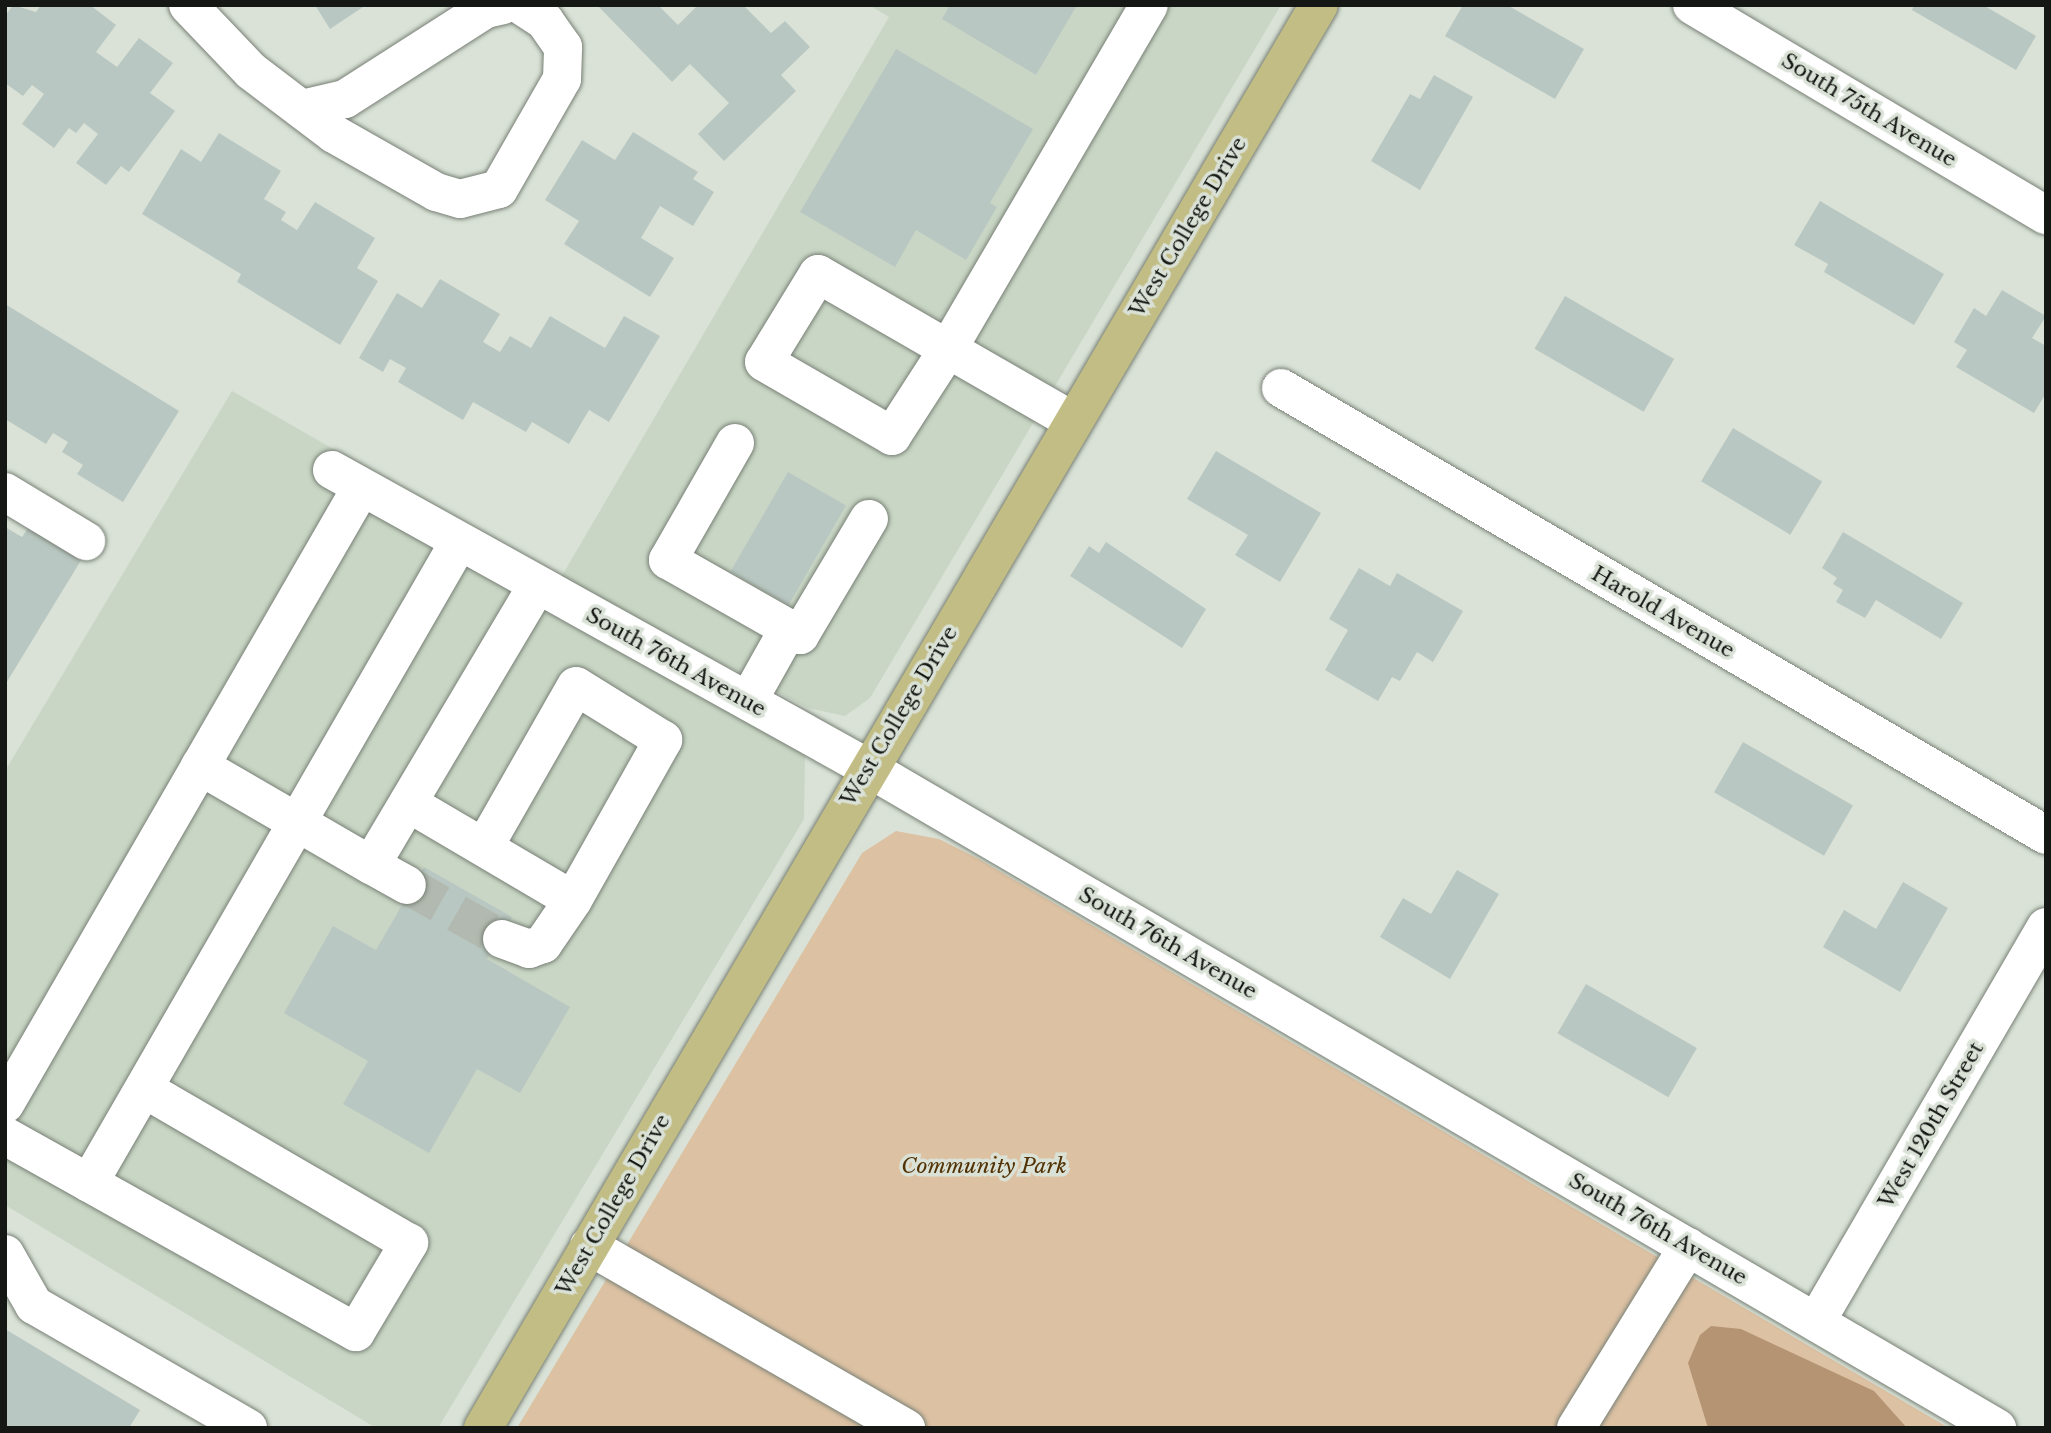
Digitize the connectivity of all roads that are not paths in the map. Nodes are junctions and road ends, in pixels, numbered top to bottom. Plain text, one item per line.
1 (188, 5) edge
2 (503, 5) edge
3 (520, 5) edge
4 (1149, 5) edge
5 (1319, 5) edge
6 (1692, 5) edge
7 (302, 109) junction
8 (2046, 215) edge
9 (948, 349) junction
10 (1281, 388) dead end
11 (1073, 421) junction
12 (735, 443) dead end
13 (5, 492) edge
14 (869, 519) dead end
15 (86, 541) dead end
16 (459, 542) junction
17 (537, 585) junction
18 (789, 628) junction
19 (748, 701) junction
20 (200, 766) junction
21 (868, 768) junction
22 (408, 803) junction
23 (298, 821) junction
24 (2046, 835) edge
25 (484, 847) junction
26 (371, 865) junction
27 (407, 885) tunnel mouth
28 (573, 900) junction
29 (2046, 927) edge
30 (502, 939) tunnel mouth
31 (144, 1089) junction
32 (5, 1104) edge
33 (5, 1136) edge
34 (89, 1182) junction
35 (589, 1246) junction
36 (1688, 1247) junction
37 (5, 1254) edge
38 (1816, 1322) junction
39 (248, 1428) edge
40 (483, 1428) edge
41 (905, 1428) edge
42 (1576, 1428) edge
43 (1997, 1428) edge

1 - 7 street
2 - 7 street
3 - 7 street
4 - 9 street
5 - 11 main road, West College Drive
6 - 8 street, South 75th Avenue
9 - 9 street
9 - 11 street
10 - 24 street, Harold Avenue
11 - 21 main road, West College Drive
12 - 18 street
13 - 15 street
14 - 18 street
16 - 17 street, South 76th Avenue
16 - 20 street, South 76th Avenue
16 - 23 street
17 - 19 street, South 76th Avenue
17 - 22 street
18 - 19 street
19 - 21 street, South 76th Avenue
20 - 23 street
20 - 32 street
21 - 35 main road, West College Drive
21 - 36 street, South 76th Avenue
22 - 25 street
22 - 26 street
23 - 26 street
23 - 31 street
25 - 28 street
25 - 28 street
26 - 27 street
28 - 30 street
29 - 38 street, West 120th Street
31 - 34 street
31 - 34 street
33 - 34 street
35 - 40 main road, West College Drive
35 - 41 street
36 - 38 street, South 76th Avenue
36 - 42 street
37 - 39 street
38 - 43 street, South 76th Avenue

